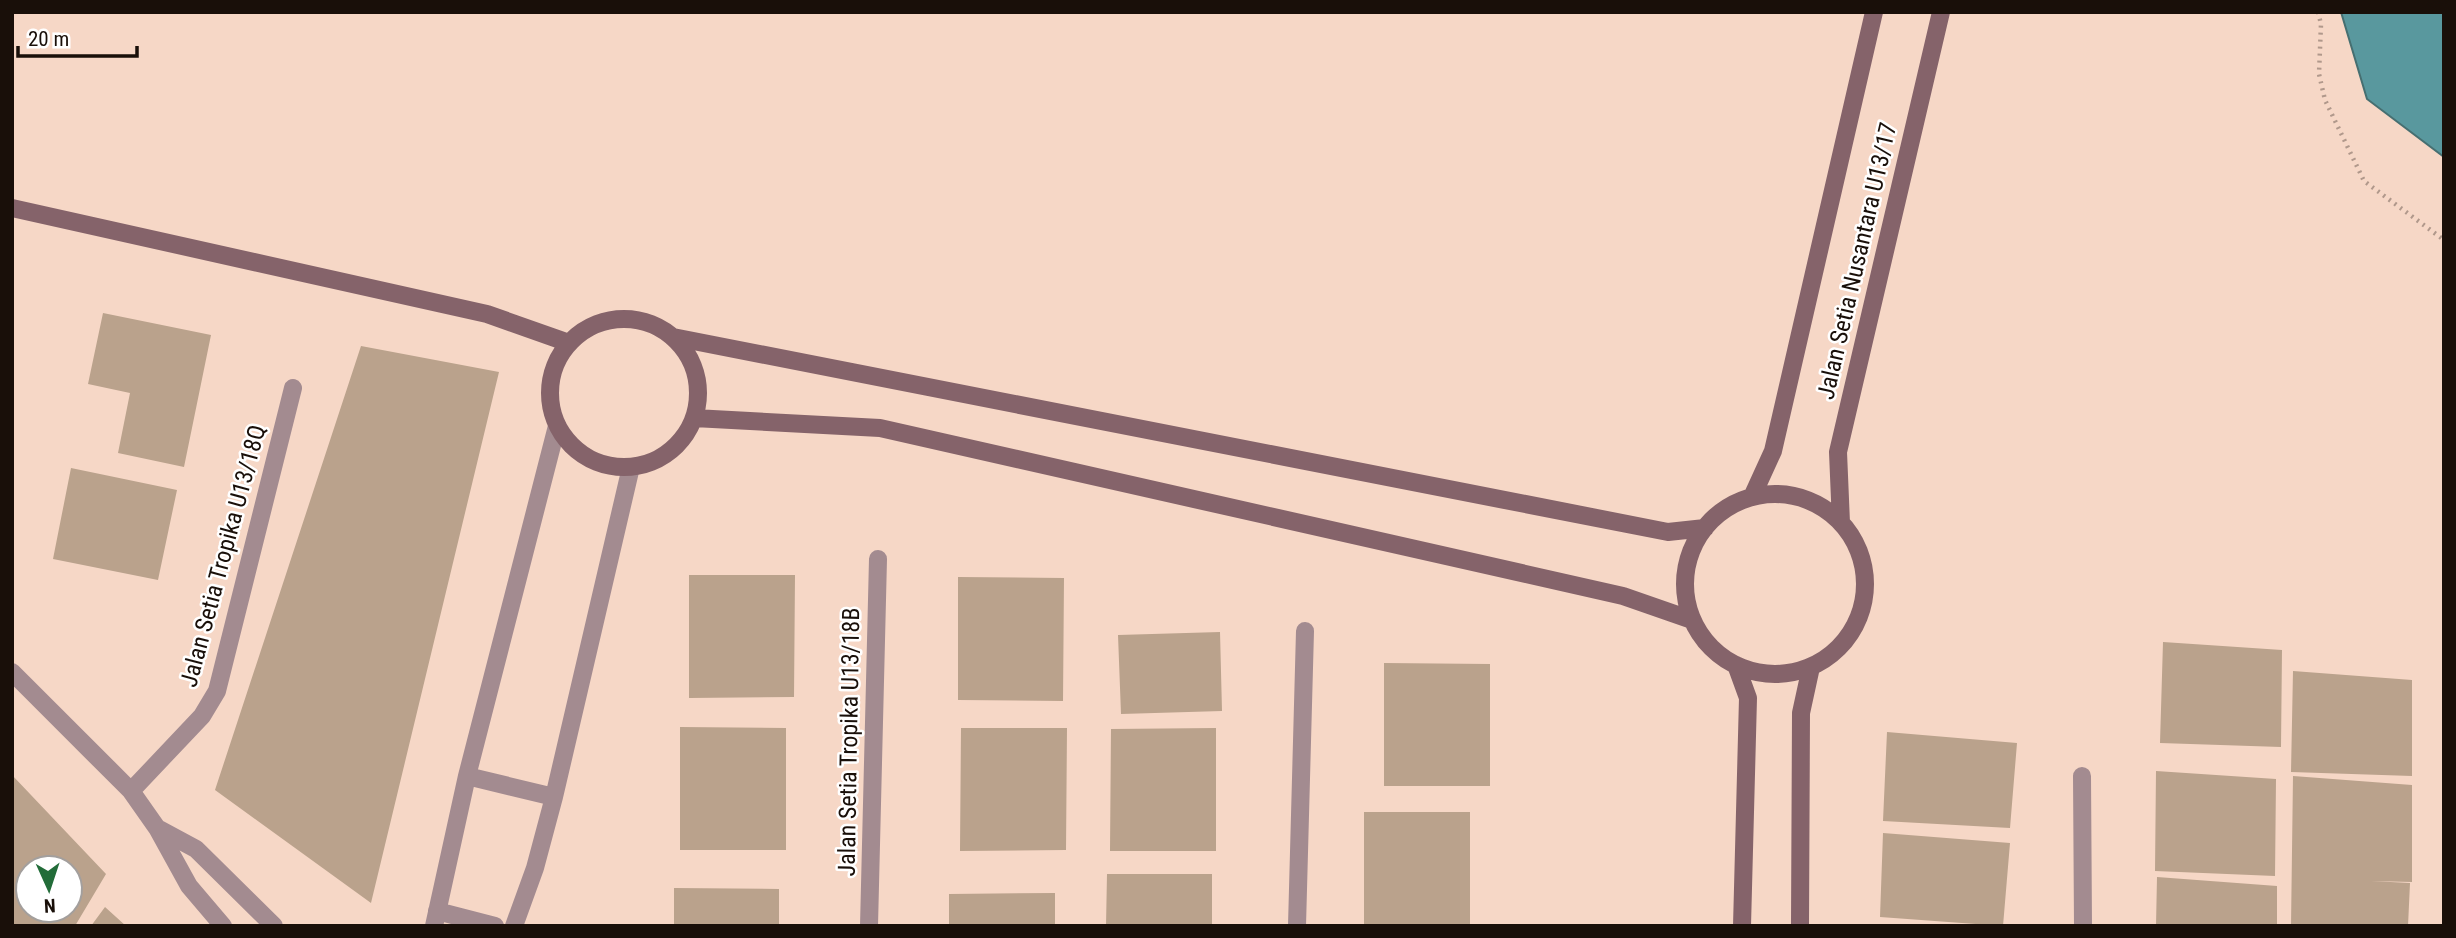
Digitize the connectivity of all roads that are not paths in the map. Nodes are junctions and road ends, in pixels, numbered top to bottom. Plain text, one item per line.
1 (1874, 12) edge
2 (1941, 12) edge
3 (12, 208) edge
4 (673, 337) junction
5 (569, 342) junction
6 (293, 388) dead end
7 (694, 418) junction
8 (558, 426) junction
9 (631, 467) junction
10 (1752, 497) junction
11 (1841, 523) junction
12 (1705, 528) junction
13 (878, 559) dead end
14 (1692, 620) junction
15 (1305, 631) dead end
16 (1737, 665) junction
17 (1811, 667) junction
18 (12, 673) edge
19 (467, 776) junction
20 (2082, 776) dead end
21 (131, 791) junction
22 (554, 797) junction
23 (157, 828) junction
24 (435, 918) edge
25 (223, 926) edge
26 (274, 926) edge
27 (495, 926) edge
28 (514, 926) edge
29 (869, 926) edge
30 (1297, 926) edge
31 (1742, 926) edge
32 (1800, 926) edge
33 (2083, 926) edge

1 - 10 street, Jalan Setia Nusantara U13/17
2 - 11 street, Jalan Setia Nusantara U13/17
3 - 5 street
4 - 5 street
4 - 7 street
4 - 12 street
5 - 8 street
6 - 21 street, Jalan Setia Tropika U13/18Q
7 - 9 street
7 - 14 street
8 - 9 street
8 - 19 street
9 - 22 street
10 - 11 street
10 - 12 street
11 - 17 street
12 - 14 street
13 - 29 street, Jalan Setia Tropika U13/18B
14 - 16 street
15 - 30 street
16 - 17 street
16 - 31 street
17 - 32 street
18 - 21 street
19 - 22 street
19 - 24 street
20 - 33 street
21 - 23 street
22 - 28 street
23 - 25 street
23 - 26 street
24 - 27 street

